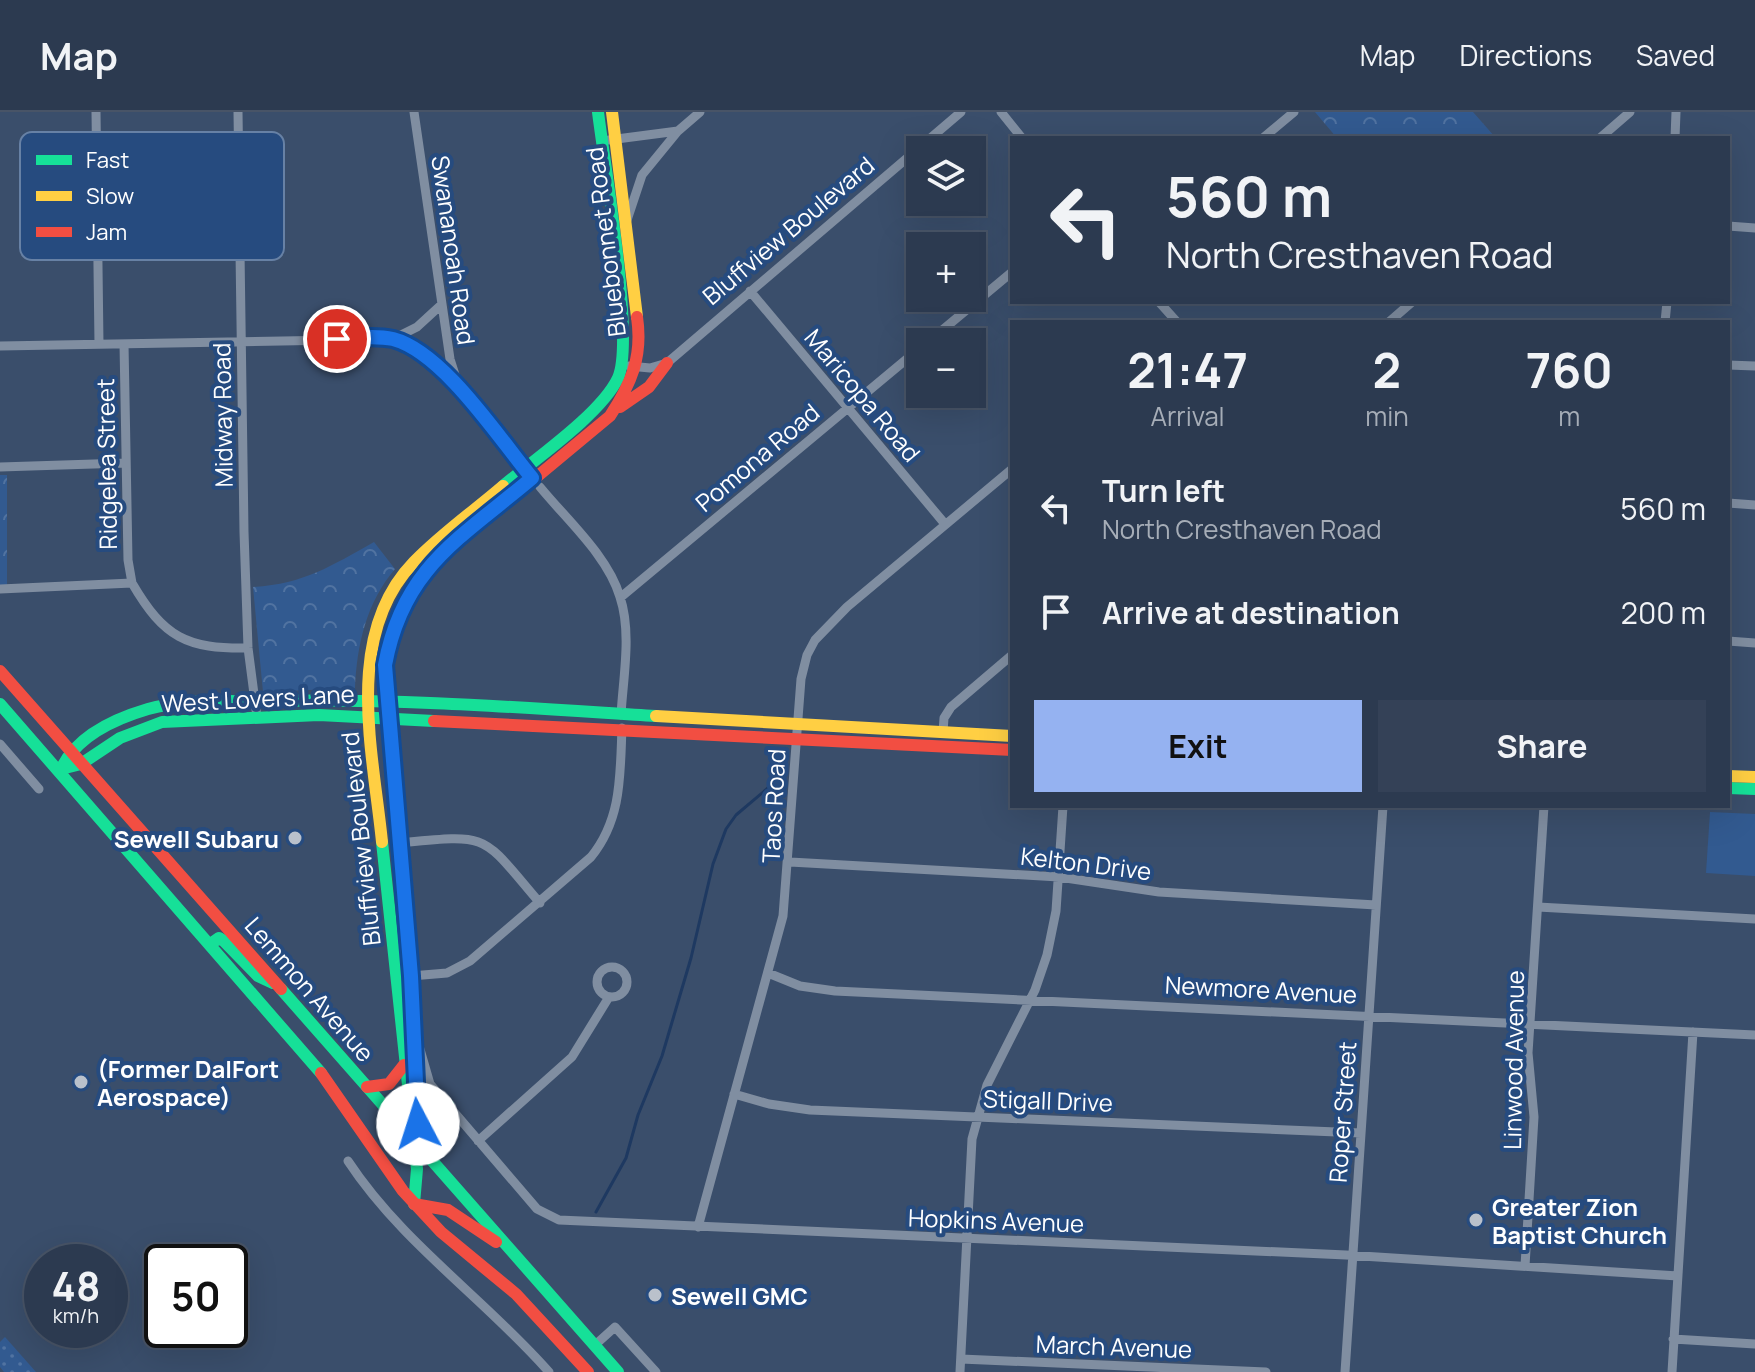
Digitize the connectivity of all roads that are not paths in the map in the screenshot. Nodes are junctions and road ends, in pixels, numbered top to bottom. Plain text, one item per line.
1 (96, 112) edge
2 (238, 112) edge
3 (414, 112) edge
4 (598, 112) edge
5 (612, 112) edge
6 (700, 112) edge
7 (961, 112) edge
8 (1001, 112) edge
9 (1294, 112) edge
10 (1630, 112) edge
11 (1676, 112) edge
12 (678, 131) junction
13 (96, 132) edge
14 (238, 132) edge
15 (650, 136) junction
16 (1020, 136) edge
17 (1265, 136) edge
18 (1602, 136) edge
19 (1675, 136) edge
20 (616, 139) junction
21 (602, 141) junction
22 (654, 157) junction
23 (1730, 226) edge
24 (1755, 228) edge
25 (625, 230) junction
26 (98, 260) edge
27 (240, 260) edge
28 (1010, 274) edge
29 (750, 291) junction
30 (1161, 304) edge
31 (1410, 304) edge
32 (441, 305) junction
33 (1175, 320) edge
34 (1391, 320) edge
35 (945, 328) edge
36 (393, 339) junction
37 (241, 341) junction
38 (99, 344) junction
39 (124, 344) junction
40 (0, 346) edge
41 (906, 360) edge
42 (667, 363) junction
43 (1730, 365) edge
44 (622, 366) junction
45 (1755, 366) edge
46 (637, 367) junction
47 (461, 391) junction
48 (617, 408) junction
49 (848, 408) junction
50 (125, 463) junction
51 (0, 467) edge
52 (1010, 471) edge
53 (532, 478) junction
54 (1730, 503) edge
55 (1755, 505) edge
56 (945, 524) junction
57 (132, 583) junction
58 (0, 589) edge
59 (621, 597) junction
60 (1730, 641) edge
61 (1755, 643) edge
62 (248, 648) junction
63 (1010, 657) edge
64 (0, 671) edge
65 (369, 700) junction
66 (252, 701) junction
67 (386, 701) junction
68 (0, 704) edge
69 (370, 715) junction
70 (257, 717) junction
71 (387, 717) junction
72 (622, 721) junction
73 (797, 731) junction
74 (1010, 736) edge
75 (942, 739) junction
76 (0, 744) edge
77 (70, 750) junction
78 (1010, 750) edge
79 (81, 764) junction
80 (61, 769) junction
81 (1730, 776) edge
82 (1755, 777) edge
83 (1730, 788) edge
84 (39, 789) dead end
85 (1755, 789) edge
86 (1063, 808) edge
87 (1383, 808) edge
88 (1544, 808) edge
89 (399, 843) junction
90 (384, 845) junction
91 (790, 862) junction
92 (1059, 877) junction
93 (540, 903) junction
94 (205, 904) junction
95 (1376, 905) junction
96 (1538, 907) junction
97 (190, 919) junction
98 (1755, 919) edge
99 (212, 943) junction
100 (768, 973) junction
101 (411, 976) junction
102 (396, 977) junction
103 (276, 984) junction
104 (609, 997) dead end
105 (1031, 998) junction
106 (1369, 1014) junction
107 (1529, 1023) junction
108 (415, 1029) junction
109 (1693, 1032) junction
110 (1755, 1035) edge
111 (404, 1065) junction
112 (367, 1087) junction
113 (734, 1094) junction
114 (417, 1104) junction
115 (448, 1105) junction
116 (976, 1117) junction
117 (1361, 1133) junction
118 (415, 1139) junction
119 (478, 1141) junction
120 (348, 1161) dead end
121 (414, 1204) junction
122 (698, 1227) junction
123 (966, 1240) junction
124 (1353, 1255) junction
125 (519, 1261) junction
126 (1525, 1266) junction
127 (1678, 1276) junction
128 (1673, 1339) junction
129 (1755, 1344) edge
130 (595, 1345) junction
131 (961, 1359) junction
132 (578, 1361) junction
133 (549, 1372) edge
134 (588, 1372) edge
135 (618, 1372) edge
136 (656, 1372) edge
137 (960, 1372) edge
138 (1266, 1372) edge
139 (1345, 1372) edge
140 (1672, 1372) edge

1 - 13 street, Ridgelea Street
2 - 14 street, Midway Road
3 - 32 street, Swananoah Road
4 - 21 main road, Bluebonnet Road
5 - 20 main road, Bluebonnet Road
6 - 12 street
7 - 29 street, Bluffview Boulevard
8 - 16 street
9 - 17 street
10 - 18 street
11 - 19 street
12 - 15 street
12 - 22 street
15 - 20 street
15 - 22 street
20 - 21 street
20 - 25 main road, Bluebonnet Road
21 - 44 main road, Bluebonnet Road
22 - 25 street
23 - 24 street
25 - 46 main road, Bluebonnet Road
26 - 38 street, Ridgelea Street
27 - 37 street, Midway Road
28 - 35 street
29 - 42 street, Bluffview Boulevard
29 - 49 street, Maricopa Road
30 - 33 street
31 - 34 street
32 - 36 street
32 - 47 street, Swananoah Road
36 - 37 street
36 - 47 street
37 - 39 street
37 - 62 street, Midway Road
38 - 39 street
38 - 40 street
39 - 50 street, Ridgelea Street
41 - 49 street, Pomona Road
42 - 46 street
42 - 48 main road
43 - 45 street
44 - 46 street
44 - 53 main road, Bluffview Boulevard
46 - 48 main road, Bluffview Boulevard
47 - 53 street
48 - 53 main road, Bluffview Boulevard
49 - 56 street, Maricopa Road
49 - 59 street, Pomona Road
50 - 51 street
50 - 57 street, Ridgelea Street
52 - 56 street, Taos Road
53 - 59 street
53 - 65 main road, Bluffview Boulevard
53 - 67 main road, Bluffview Boulevard
54 - 55 street
56 - 73 street, Taos Road
57 - 58 street
57 - 62 street
59 - 72 street
60 - 61 street
62 - 66 street, Midway Road
63 - 75 street
64 - 77 main road, Lemmon Avenue
65 - 66 main road, West Lovers Lane
65 - 67 main road, West Lovers Lane
65 - 69 main road, Bluffview Boulevard
66 - 70 street, Midway Road
66 - 77 main road, West Lovers Lane
67 - 71 main road, Bluffview Boulevard
67 - 72 main road, West Lovers Lane
68 - 80 main road, Lemmon Avenue
69 - 70 main road, West Lovers Lane
69 - 71 main road, West Lovers Lane
69 - 90 main road, Bluffview Boulevard
70 - 79 main road, West Lovers Lane
71 - 72 main road, West Lovers Lane
71 - 89 main road, Bluffview Boulevard
72 - 73 main road, West Lovers Lane
72 - 93 street
73 - 75 main road, West Lovers Lane
73 - 91 street, Taos Road
74 - 75 main road, West Lovers Lane
75 - 78 main road, West Lovers Lane
76 - 84 street
77 - 79 main road, Lemmon Avenue
77 - 80 main road
79 - 80 main road, West Lovers Lane
79 - 94 main road, Lemmon Avenue
80 - 97 main road, Lemmon Avenue
81 - 82 main road
83 - 85 main road
86 - 92 street
87 - 95 street, Roper Street
88 - 96 street, Linwood Avenue
89 - 90 main road
89 - 93 street
89 - 101 main road, Bluffview Boulevard
90 - 102 main road, Bluffview Boulevard
91 - 92 street, Kelton Drive
91 - 100 street, Taos Road
92 - 95 street, Kelton Drive
92 - 105 street
93 - 101 street
94 - 97 main road
94 - 103 main road, Lemmon Avenue
95 - 106 street, Roper Street
96 - 98 street
96 - 107 street, Linwood Avenue
97 - 99 main road, Lemmon Avenue
99 - 103 main road
99 - 121 main road, Lemmon Avenue
100 - 105 street, Newmore Avenue
100 - 113 street, Taos Road
101 - 102 main road
101 - 108 main road, Bluffview Boulevard
102 - 111 main road, Bluffview Boulevard
103 - 112 main road, Lemmon Avenue
104 - 119 street
105 - 106 street, Newmore Avenue
105 - 116 street
106 - 107 street, Newmore Avenue
106 - 117 street, Roper Street
107 - 109 street, Newmore Avenue
107 - 126 street, Linwood Avenue
108 - 114 main road, Bluffview Boulevard
108 - 115 street, Hopkins Avenue
109 - 110 street, Newmore Avenue
109 - 127 street
111 - 112 main road
111 - 118 main road, Bluffview Boulevard
112 - 118 main road, Lemmon Avenue
113 - 116 street, Stigall Drive
113 - 122 street, Taos Road
114 - 115 main road
114 - 118 main road, Bluffview Boulevard
115 - 119 street, Hopkins Avenue
116 - 117 street, Stigall Drive
116 - 123 street
117 - 124 street, Roper Street
118 - 121 main road, Bluffview Boulevard
118 - 125 main road, Lemmon Avenue
119 - 122 street, Hopkins Avenue
120 - 133 street
121 - 125 main road
121 - 132 main road, Lemmon Avenue
122 - 123 street, Hopkins Avenue
123 - 124 street, Hopkins Avenue
123 - 131 street
124 - 126 street, Hopkins Avenue
124 - 139 street, Roper Street
125 - 130 main road, Lemmon Avenue
126 - 127 street, Hopkins Avenue
127 - 128 street
128 - 129 street
128 - 140 street
130 - 132 main road
130 - 135 main road, Lemmon Avenue
130 - 136 street
131 - 137 street
131 - 138 street, March Avenue
132 - 134 main road, Lemmon Avenue

